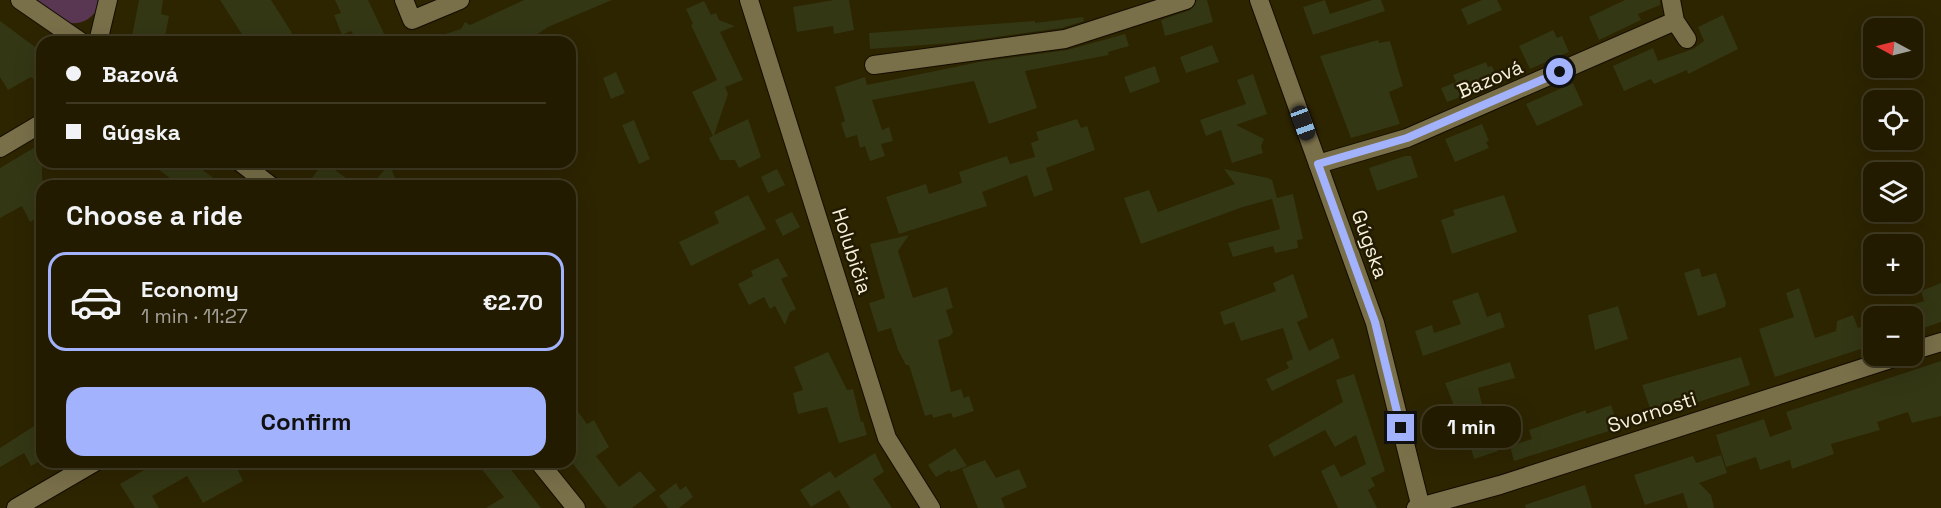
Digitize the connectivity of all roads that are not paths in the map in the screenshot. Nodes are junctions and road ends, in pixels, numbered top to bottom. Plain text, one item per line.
1 (20, 0) edge
2 (108, 0) edge
3 (404, 0) edge
4 (460, 0) edge
5 (748, 0) edge
6 (1186, 0) edge
7 (1259, 0) edge
8 (1671, 0) edge
9 (1675, 21) junction
10 (72, 36) edge
11 (99, 36) edge
12 (1687, 39) dead end
13 (874, 65) dead end
14 (36, 127) edge
15 (0, 148) edge
16 (1318, 164) junction
17 (248, 168) edge
18 (263, 180) edge
19 (1941, 342) edge
20 (1923, 348) edge
21 (1869, 366) edge
22 (85, 468) edge
23 (544, 468) edge
24 (1419, 507) edge
25 (16, 508) edge
26 (576, 508) edge
27 (931, 508) edge

1 - 10 street
2 - 11 street
3 - 4 street
5 - 27 street, Holubičia
6 - 13 street
7 - 16 street, Gúgska
8 - 9 street
9 - 12 street
9 - 16 street, Bazová
14 - 15 street
16 - 24 street, Gúgska
17 - 18 street
19 - 20 street
21 - 24 street, Svornosti
22 - 25 street
23 - 26 street

